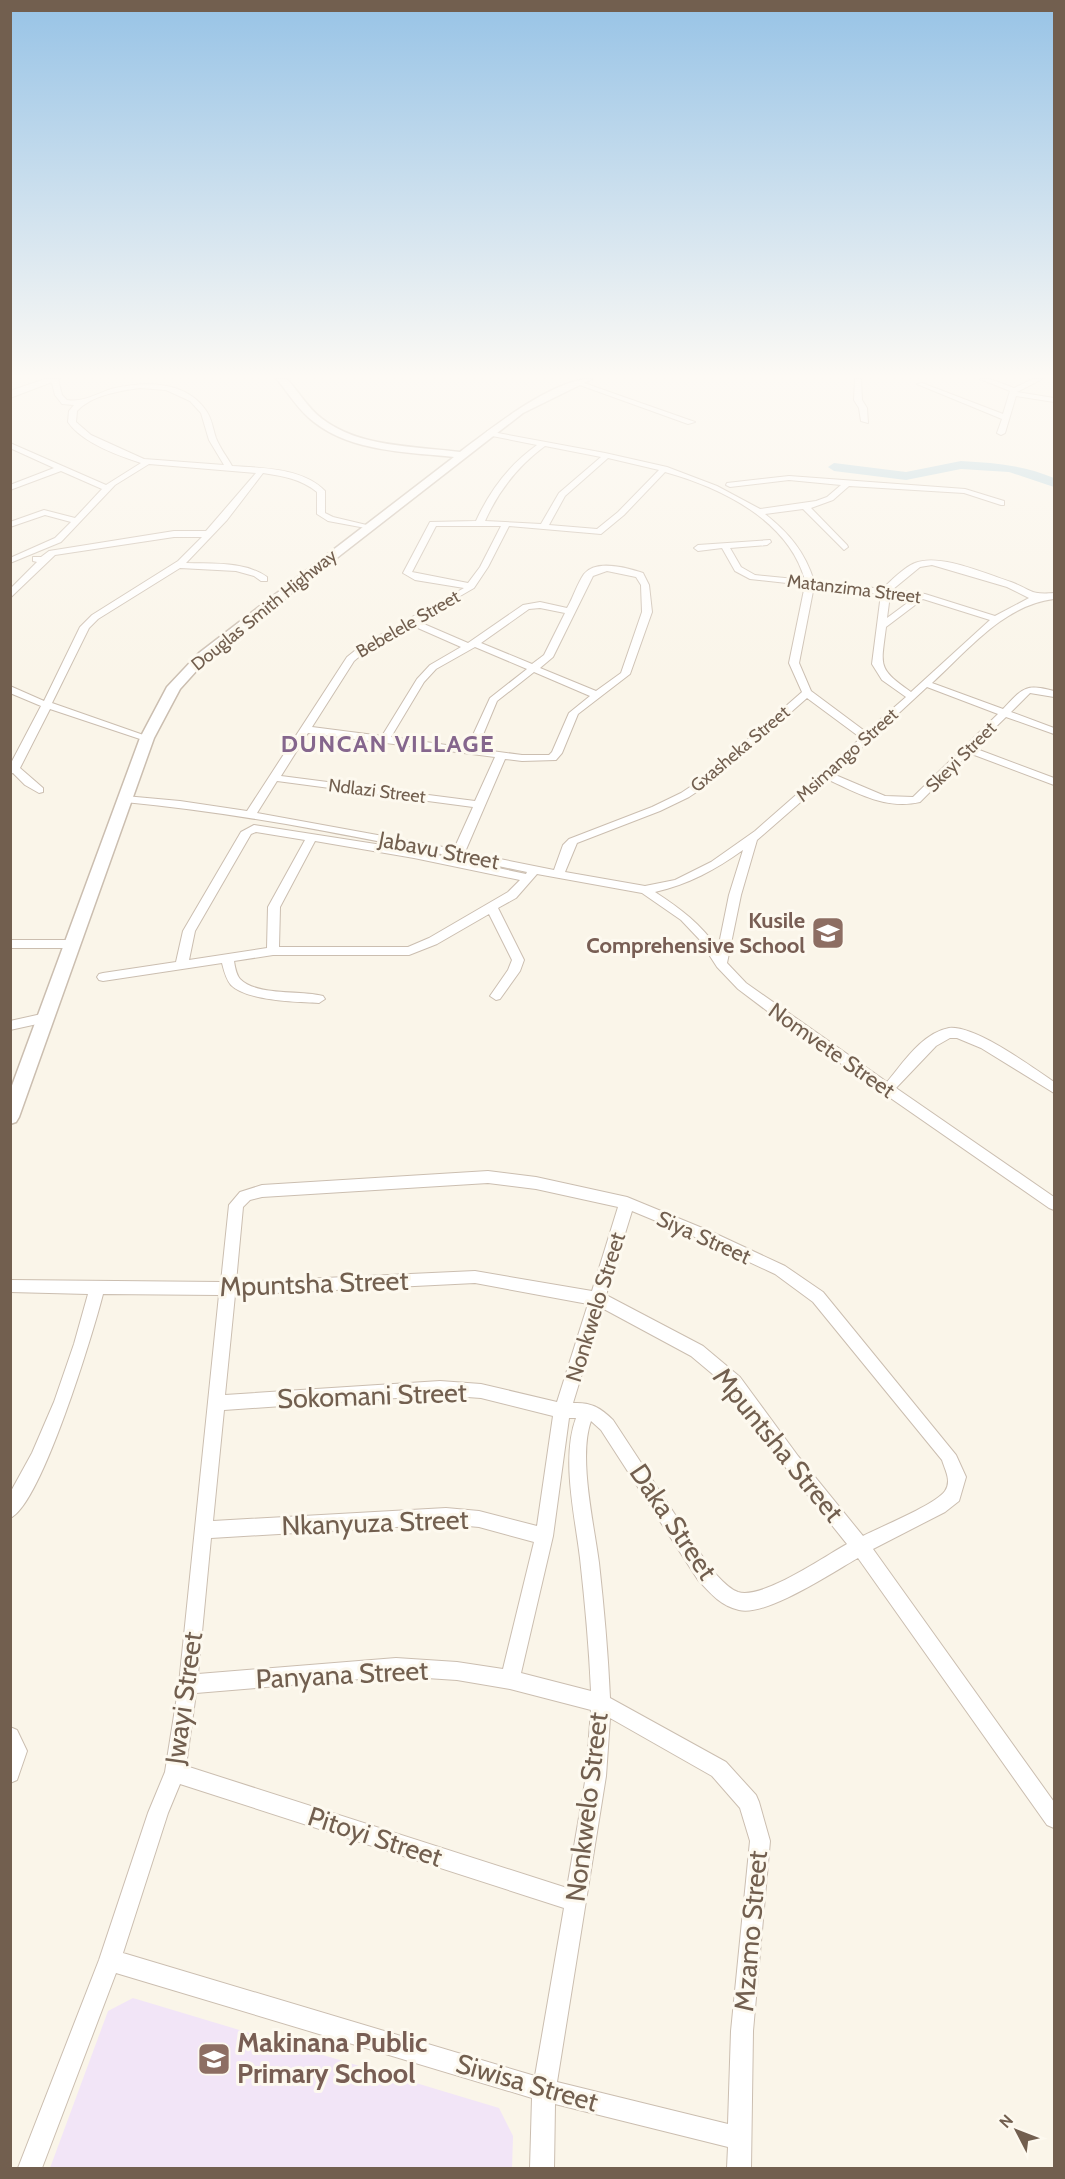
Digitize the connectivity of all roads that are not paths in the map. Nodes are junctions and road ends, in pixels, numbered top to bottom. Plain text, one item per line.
1 (29, 481) edge
2 (89, 481) edge
3 (116, 481) edge
4 (253, 481) edge
5 (310, 481) edge
6 (428, 481) edge
7 (503, 481) edge
8 (578, 481) edge
9 (653, 481) edge
10 (695, 481) edge
11 (766, 481) edge
12 (820, 481) edge
13 (847, 483) junction
14 (730, 485) dead end
15 (10, 488) edge
16 (108, 489) junction
17 (1001, 503) dead end
18 (804, 505) junction
19 (759, 512) junction
20 (78, 521) junction
21 (506, 523) junction
22 (479, 524) junction
23 (10, 525) edge
24 (544, 526) junction
25 (371, 527) junction
26 (209, 534) junction
27 (767, 542) dead end
28 (725, 546) junction
29 (844, 547) dead end
30 (698, 548) dead end
31 (21, 556) junction
32 (43, 560) junction
33 (10, 561) edge
34 (178, 565) junction
35 (264, 579) dead end
36 (810, 582) junction
37 (471, 586) junction
38 (886, 590) junction
39 (10, 596) edge
40 (922, 596) junction
41 (1054, 596) edge
42 (1036, 598) junction
43 (571, 612) junction
44 (996, 619) junction
45 (411, 622) junction
46 (882, 626) junction
47 (471, 645) junction
48 (535, 669) junction
49 (927, 684) junction
50 (10, 689) edge
51 (807, 693) junction
52 (1054, 694) edge
53 (596, 695) junction
54 (911, 696) junction
55 (46, 705) junction
56 (1004, 713) junction
57 (304, 729) junction
58 (1054, 731) edge
59 (866, 737) junction
60 (147, 738) junction
61 (385, 739) junction
62 (968, 749) junction
63 (471, 751) junction
64 (501, 755) junction
65 (12, 769) edge
66 (826, 775) junction
67 (275, 778) junction
68 (1054, 782) edge
69 (39, 790) dead end
70 (125, 799) junction
71 (479, 805) junction
72 (250, 815) junction
73 (312, 837) junction
74 (752, 838) junction
75 (458, 854) junction
76 (531, 874) junction
77 (558, 875) junction
78 (645, 890) junction
79 (491, 907) junction
80 (10, 944) edge
81 (73, 944) junction
82 (273, 951) junction
83 (227, 958) junction
84 (721, 964) junction
85 (182, 965) junction
86 (103, 977) dead end
87 (496, 996) dead end
88 (319, 999) dead end
89 (46, 1018) junction
90 (10, 1026) edge
91 (1054, 1088) edge
92 (888, 1089) junction
93 (10, 1117) edge
94 (627, 1203) junction
95 (236, 1204) joint
96 (1054, 1204) edge
97 (10, 1286) edge
98 (97, 1288) junction
99 (226, 1289) junction
100 (598, 1299) junction
101 (216, 1403) junction
102 (587, 1410) junction
103 (562, 1411) junction
104 (10, 1510) edge
105 (204, 1530) junction
106 (544, 1536) junction
107 (860, 1546) junction
108 (510, 1680) junction
109 (188, 1684) junction
110 (601, 1703) junction
111 (10, 1737) edge
112 (174, 1772) junction
113 (10, 1773) edge
114 (1054, 1818) edge
115 (575, 1901) junction
116 (110, 1960) junction
117 (544, 2090) junction
118 (738, 2138) junction
119 (30, 2169) edge
120 (542, 2169) edge
121 (739, 2169) edge

1 - 15 street
2 - 16 street
3 - 16 street
4 - 26 street
5 - 25 street
6 - 25 street, Douglas Smith Highway
7 - 22 street
8 - 24 street
9 - 24 street
10 - 19 street
11 - 14 street
12 - 13 street
13 - 17 street
13 - 18 street
16 - 20 street
18 - 19 street
18 - 29 street
19 - 36 street
20 - 23 street
20 - 31 street
21 - 22 street
21 - 24 street
21 - 37 street
22 - 37 street
25 - 60 street, Douglas Smith Highway
26 - 32 street
26 - 34 street
27 - 28 street
28 - 30 street
28 - 36 street, Matanzima Street
31 - 32 street
31 - 33 street
32 - 39 street
34 - 35 street
34 - 55 street
36 - 38 street, Matanzima Street
36 - 51 street
37 - 45 street, Bebelele Street
38 - 40 street, Matanzima Street
38 - 42 street
38 - 46 street
40 - 44 street, Matanzima Street
40 - 46 street
41 - 42 street
42 - 44 street, Msimango Street
43 - 47 street
43 - 48 street
43 - 53 street
44 - 49 street, Msimango Street
45 - 47 street
45 - 57 street, Bebelele Street
46 - 54 street
47 - 48 street
47 - 61 street
48 - 53 street
48 - 63 street
49 - 54 street, Msimango Street
49 - 56 street
50 - 55 street
51 - 59 street
51 - 77 street, Gxasheka Street
52 - 56 street, Skeyi Street
53 - 64 street
54 - 59 street, Msimango Street
55 - 60 street
55 - 65 street
56 - 58 street
56 - 62 street, Skeyi Street
57 - 61 street
57 - 67 street, Bebelele Street
59 - 66 street, Msimango Street
60 - 70 street, Douglas Smith Highway
61 - 63 street
62 - 66 street, Skeyi Street
62 - 68 street
63 - 64 street
64 - 71 street
65 - 69 street
66 - 74 street, Msimango Street
67 - 71 street, Ndlazi Street
67 - 72 street, Bebelele Street
70 - 72 street, Jabavu Street
70 - 81 street, Douglas Smith Highway
71 - 75 street
72 - 75 street, Jabavu Street
73 - 76 street
73 - 82 street
73 - 85 street
74 - 78 street, Msimango Street
74 - 84 street
75 - 76 street, Jabavu Street
76 - 77 street, Jabavu Street
76 - 79 street
77 - 78 street, Jabavu Street
78 - 84 street, Jabavu Street
79 - 82 street
79 - 87 street
80 - 81 street
81 - 89 street, Douglas Smith Highway
82 - 83 street
83 - 85 street
83 - 88 street
84 - 92 street, Nomvete Street
85 - 86 street
89 - 90 street
89 - 93 street, Douglas Smith Highway
91 - 92 street
92 - 96 street, Nomvete Street
94 - 95 street, Siya Street
94 - 100 street, Nonkwelo Street
94 - 107 street, Siya Street
95 - 99 street, Jwayi Street
97 - 98 street, Mpuntsha Street
98 - 99 street, Mpuntsha Street
98 - 104 street
99 - 100 street, Mpuntsha Street
99 - 101 street, Jwayi Street
100 - 103 street, Nonkwelo Street
100 - 107 street, Mpuntsha Street
101 - 103 street, Sokomani Street
101 - 105 street, Jwayi Street
102 - 103 street
102 - 107 street, Daka Street
102 - 110 street, Nonkwelo Street
103 - 106 street, Nonkwelo Street
105 - 106 street, Nkanyuza Street
105 - 109 street, Jwayi Street
106 - 108 street, Nonkwelo Street
107 - 114 street, Mpuntsha Street
108 - 109 street, Panyana Street
108 - 110 street, Panyana Street
109 - 112 street, Jwayi Street
110 - 115 street, Nonkwelo Street
110 - 118 street, Mzamo Street
111 - 113 street
112 - 115 street, Pitoyi Street
112 - 116 street, Jwayi Street
115 - 117 street, Nonkwelo Street
116 - 117 street, Siwisa Street
116 - 119 street, Jwayi Street
117 - 118 street, Siwisa Street
117 - 120 street, Nonkwelo Street
118 - 121 street, Mzamo Street

